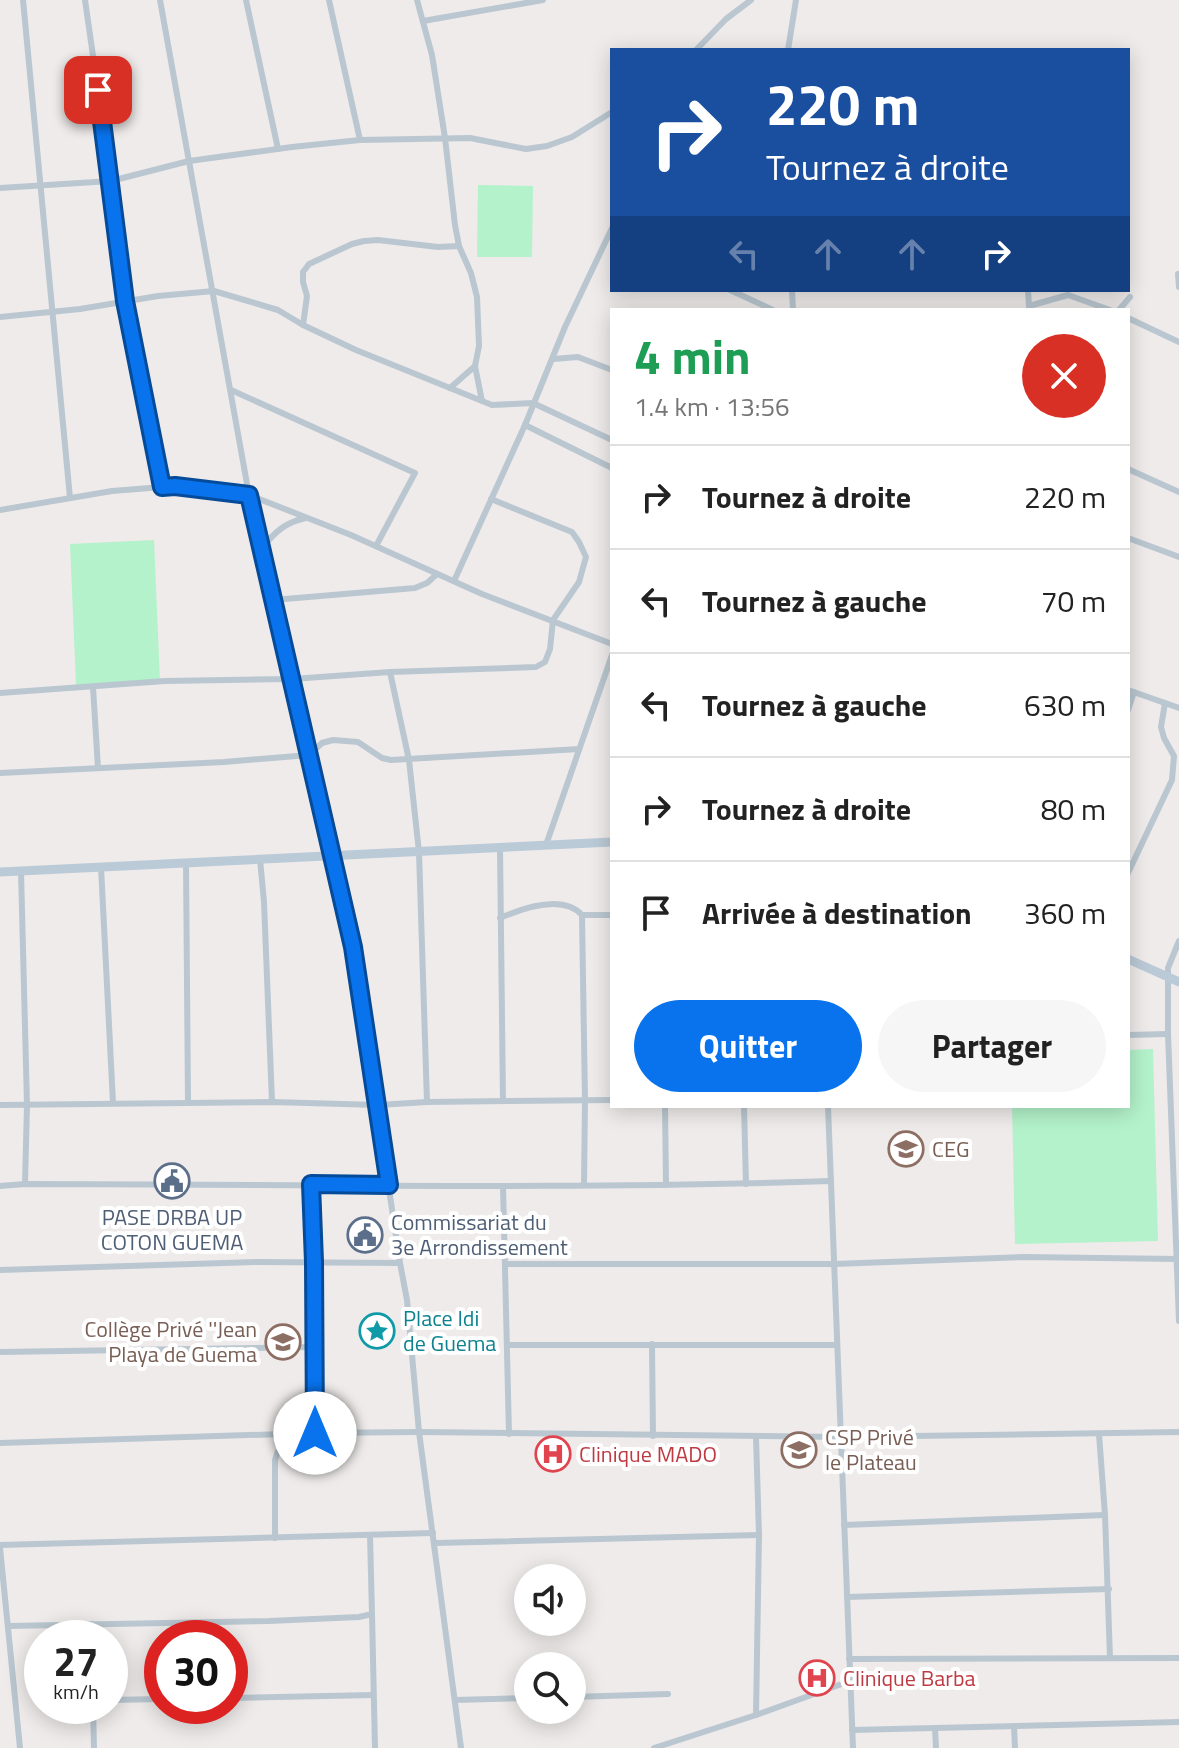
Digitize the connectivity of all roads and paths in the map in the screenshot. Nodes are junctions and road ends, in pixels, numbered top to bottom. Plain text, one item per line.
1 (23, 0) edge
2 (85, 0) edge
3 (160, 0) edge
4 (246, 0) edge
5 (329, 0) edge
6 (417, 0) edge
7 (543, 0) edge
8 (751, 0) edge
9 (796, 0) edge
10 (507, 3) edge
11 (423, 21) junction
12 (698, 48) edge
13 (788, 48) edge
14 (610, 113) edge
15 (445, 138) junction
16 (360, 140) junction
17 (278, 149) junction
18 (189, 161) junction
19 (111, 181) junction
20 (41, 186) junction
21 (0, 188) edge
22 (610, 233) edge
23 (459, 246) junction
24 (1178, 274) edge
25 (1179, 287) edge
26 (214, 291) junction
27 (734, 292) edge
28 (1130, 297) dead end
29 (125, 301) junction
30 (769, 308) edge
31 (1029, 308) edge
32 (1104, 308) edge
33 (1121, 308) edge
34 (53, 311) junction
35 (0, 317) edge
36 (1130, 319) edge
37 (303, 325) junction
38 (1179, 342) edge
39 (553, 359) junction
40 (475, 366) junction
41 (610, 369) edge
42 (450, 388) junction
43 (231, 390) junction
44 (482, 401) junction
45 (533, 403) junction
46 (525, 425) junction
47 (610, 439) edge
48 (610, 467) edge
49 (1130, 470) edge
50 (162, 487) junction
51 (1179, 492) edge
52 (249, 495) junction
53 (70, 498) junction
54 (491, 499) junction
55 (0, 510) edge
56 (308, 518) junction
57 (1130, 539) edge
58 (376, 546) junction
59 (261, 549) junction
60 (1179, 557) edge
61 (437, 574) junction
62 (454, 581) junction
63 (273, 600) junction
64 (553, 620) junction
65 (610, 643) edge
66 (610, 661) edge
67 (390, 672) junction
68 (292, 679) junction
69 (93, 687) junction
70 (1131, 691) edge
71 (0, 693) edge
72 (1165, 703) junction
73 (1179, 708) edge
74 (579, 749) junction
75 (309, 755) junction
76 (409, 760) junction
77 (98, 768) junction
78 (0, 773) edge
79 (610, 842) edge
80 (546, 845) junction
81 (500, 848) junction
82 (419, 852) junction
83 (333, 856) junction
84 (260, 859) junction
85 (186, 863) junction
86 (101, 867) junction
87 (1130, 869) edge
88 (21, 871) junction
89 (0, 872) edge
90 (582, 915) junction
91 (610, 915) edge
92 (500, 918) junction
93 (1179, 941) edge
94 (1130, 961) edge
95 (1168, 977) junction
96 (1179, 982) edge
97 (1168, 1034) junction
98 (1130, 1035) edge
99 (585, 1100) junction
100 (610, 1100) edge
101 (503, 1101) junction
102 (188, 1102) junction
103 (272, 1102) junction
104 (427, 1102) junction
105 (113, 1103) junction
106 (0, 1105) edge
107 (27, 1105) junction
108 (378, 1105) junction
109 (665, 1108) edge
110 (744, 1108) edge
111 (828, 1108) edge
112 (831, 1181) junction
113 (25, 1184) junction
114 (311, 1184) junction
115 (746, 1184) junction
116 (389, 1185) junction
117 (584, 1185) junction
118 (666, 1185) junction
119 (0, 1186) edge
120 (503, 1186) junction
121 (1178, 1259) edge
122 (314, 1262) junction
123 (400, 1263) junction
124 (505, 1264) junction
125 (834, 1264) junction
126 (0, 1270) edge
127 (1179, 1321) edge
128 (652, 1344) junction
129 (508, 1345) junction
130 (837, 1345) junction
131 (315, 1347) junction
132 (0, 1352) edge
133 (419, 1432) junction
134 (1179, 1432) edge
135 (292, 1433) junction
136 (315, 1433) junction
137 (509, 1434) junction
138 (1099, 1434) junction
139 (653, 1436) junction
140 (756, 1437) junction
141 (841, 1437) junction
142 (0, 1443) edge
143 (1105, 1515) junction
144 (844, 1525) junction
145 (433, 1533) junction
146 (370, 1535) junction
147 (759, 1535) junction
148 (275, 1538) junction
149 (435, 1543) junction
150 (0, 1547) edge
151 (1109, 1589) junction
152 (847, 1597) junction
153 (372, 1614) junction
154 (128, 1623) edge
155 (8, 1626) junction
156 (24, 1626) edge
157 (1110, 1658) junction
158 (1179, 1658) edge
159 (849, 1659) junction
160 (850, 1681) junction
161 (668, 1694) dead end
162 (373, 1695) junction
163 (586, 1697) edge
164 (248, 1698) edge
165 (514, 1698) edge
166 (455, 1700) junction
167 (756, 1715) junction
168 (1179, 1722) edge
169 (93, 1724) edge
170 (1014, 1726) junction
171 (935, 1728) junction
172 (852, 1730) junction
173 (20, 1748) edge
174 (94, 1748) edge
175 (375, 1748) edge
176 (461, 1748) edge
177 (654, 1748) edge
178 (853, 1748) edge
179 (936, 1748) edge
180 (1015, 1748) edge

1 - 20 street
2 - 19 street
3 - 18 street
4 - 17 street
5 - 16 street
6 - 11 street
7 - 10 street
8 - 12 street
9 - 13 street
10 - 11 street
11 - 15 street
14 - 15 street
15 - 16 street
15 - 23 street
16 - 17 street
17 - 18 street
18 - 19 street
18 - 26 street
19 - 20 street
19 - 29 street
20 - 21 street
20 - 34 street
22 - 39 street
23 - 37 street
23 - 40 street
24 - 25 street
26 - 29 street
26 - 37 street
26 - 43 street
27 - 30 street
28 - 33 street
29 - 34 street
29 - 50 street
31 - 32 street
34 - 35 street
34 - 53 street
36 - 38 street
37 - 42 street
39 - 41 street
39 - 45 street
40 - 42 street
40 - 44 street
42 - 44 street
43 - 52 street
43 - 58 street
44 - 45 street
45 - 46 street
45 - 47 street
46 - 48 street
46 - 54 street
49 - 51 street
50 - 52 street
50 - 53 street
52 - 56 street
52 - 59 street
53 - 55 street
54 - 62 street
54 - 64 street
56 - 58 street
56 - 59 street
57 - 60 street
58 - 61 street
59 - 63 street
61 - 62 street
61 - 63 street
62 - 64 street
63 - 68 street
64 - 65 street
64 - 67 street
66 - 74 street
67 - 68 street
67 - 76 street
68 - 69 street
68 - 75 street
69 - 71 street
69 - 77 street
70 - 72 street
72 - 73 street
72 - 87 street
74 - 76 street
74 - 80 street
75 - 76 street
75 - 77 street
75 - 83 street
76 - 82 street
77 - 78 street
79 - 80 street
80 - 81 street
81 - 82 street
81 - 92 street
82 - 83 street
82 - 104 street
83 - 84 street
83 - 108 street
84 - 85 street
84 - 103 street
85 - 86 street
85 - 102 street
86 - 88 street
86 - 105 street
88 - 89 street
88 - 107 street
90 - 91 street
90 - 92 street
90 - 99 street
92 - 101 street
93 - 95 street
94 - 95 street
95 - 96 street
95 - 97 street
97 - 98 street
97 - 121 street
99 - 100 street
99 - 101 street
99 - 117 street
101 - 104 street
102 - 103 street
102 - 105 street
103 - 108 street
104 - 108 street
105 - 107 street
106 - 107 street
107 - 113 street
108 - 116 street
109 - 118 street
110 - 115 street
111 - 112 street
112 - 115 street
112 - 125 street
113 - 114 street
113 - 119 street
114 - 116 street
114 - 122 street
115 - 118 street
116 - 120 street
116 - 123 street
117 - 118 street
117 - 120 street
120 - 124 street
121 - 125 street
121 - 127 street
122 - 123 street
122 - 126 street
122 - 131 street
123 - 133 street
124 - 125 street
124 - 129 street
125 - 130 street
128 - 129 street
128 - 130 street
128 - 139 street
129 - 137 street
130 - 141 street
131 - 132 street
131 - 136 street
133 - 136 street
133 - 137 street
133 - 145 street
134 - 138 street
135 - 136 street
135 - 142 street
135 - 148 street
137 - 139 street
138 - 141 street
138 - 143 street
139 - 140 street
140 - 141 street
140 - 147 street
141 - 144 street
143 - 144 street
143 - 151 street
144 - 152 street
145 - 146 street
145 - 149 street
146 - 148 street
146 - 153 street
147 - 149 street
147 - 167 street
148 - 150 street
149 - 166 street
150 - 155 street
151 - 152 street
151 - 157 street
152 - 159 street
153 - 154 street
153 - 162 street
155 - 156 street
155 - 173 street
157 - 158 street
157 - 159 street
159 - 160 street
160 - 167 street
160 - 172 street
161 - 163 street
162 - 164 street
162 - 175 street
165 - 166 street
166 - 176 street
167 - 177 street
168 - 170 street
169 - 174 street
170 - 171 street
170 - 180 street
171 - 172 street
171 - 179 street
172 - 178 street

